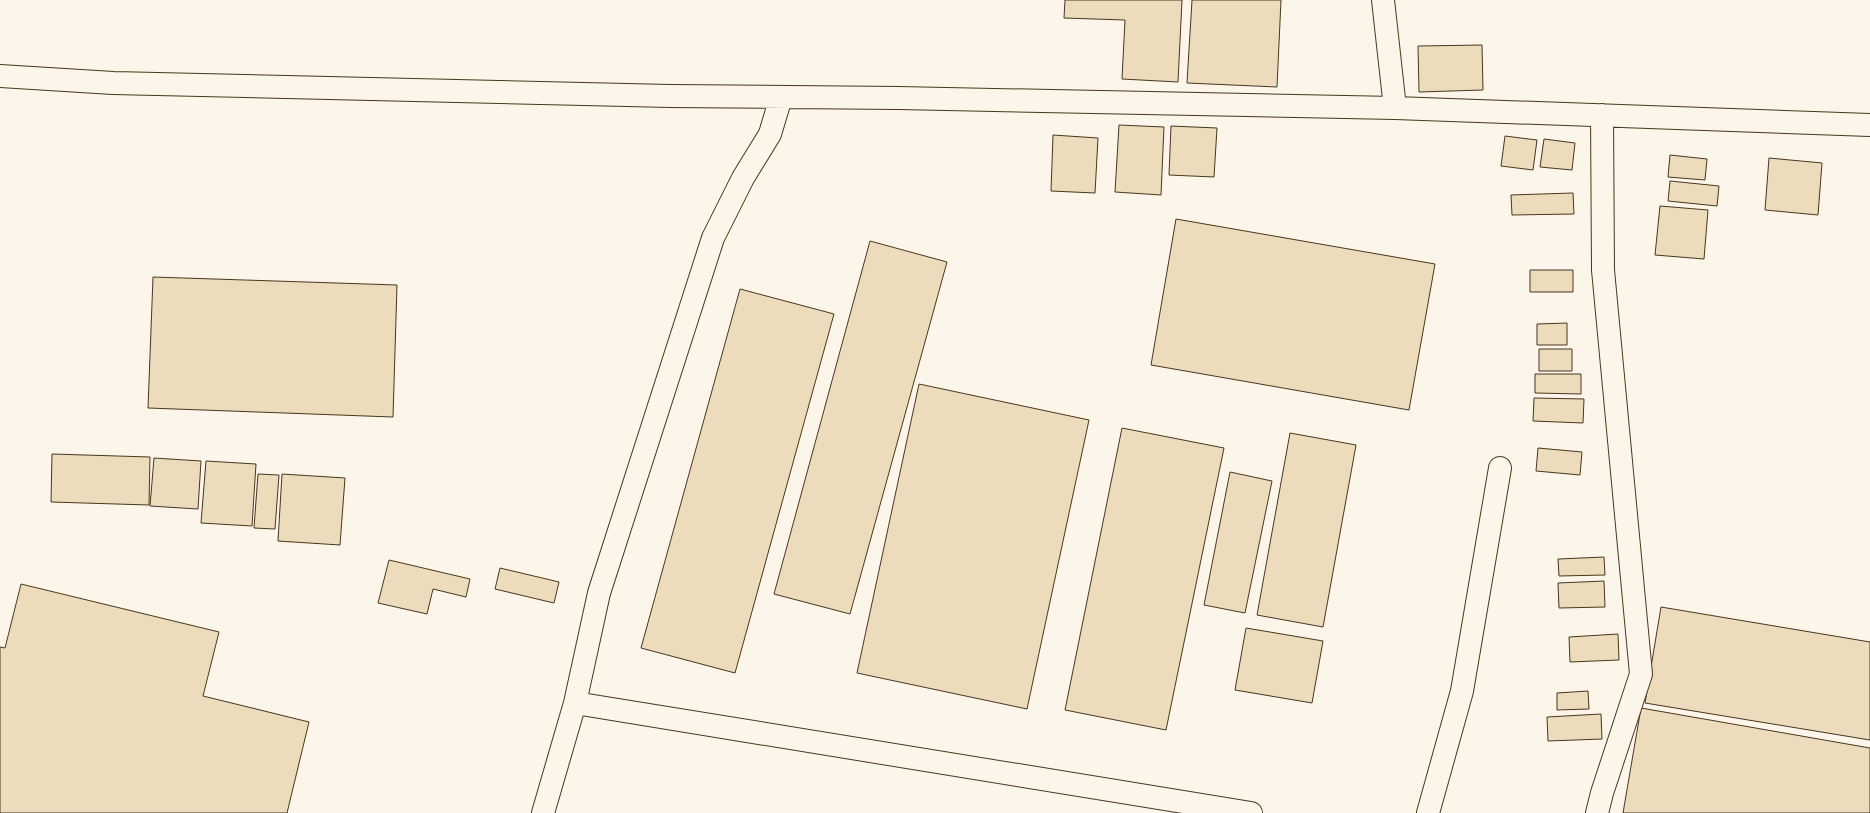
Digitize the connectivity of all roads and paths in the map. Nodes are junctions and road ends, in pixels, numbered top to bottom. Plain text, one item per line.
1 (1383, 0) edge
2 (0, 76) edge
3 (781, 97) junction
4 (1394, 108) junction
5 (1602, 115) junction
6 (1870, 125) edge
7 (1500, 468) dead end
8 (575, 703) junction
9 (543, 813) edge
10 (1250, 813) edge
11 (1428, 813) edge
12 (1597, 813) edge

1 - 4 street
2 - 3 street
3 - 4 street
3 - 8 street
4 - 5 street
5 - 6 street
5 - 12 street
7 - 11 street
8 - 9 street
8 - 10 street

